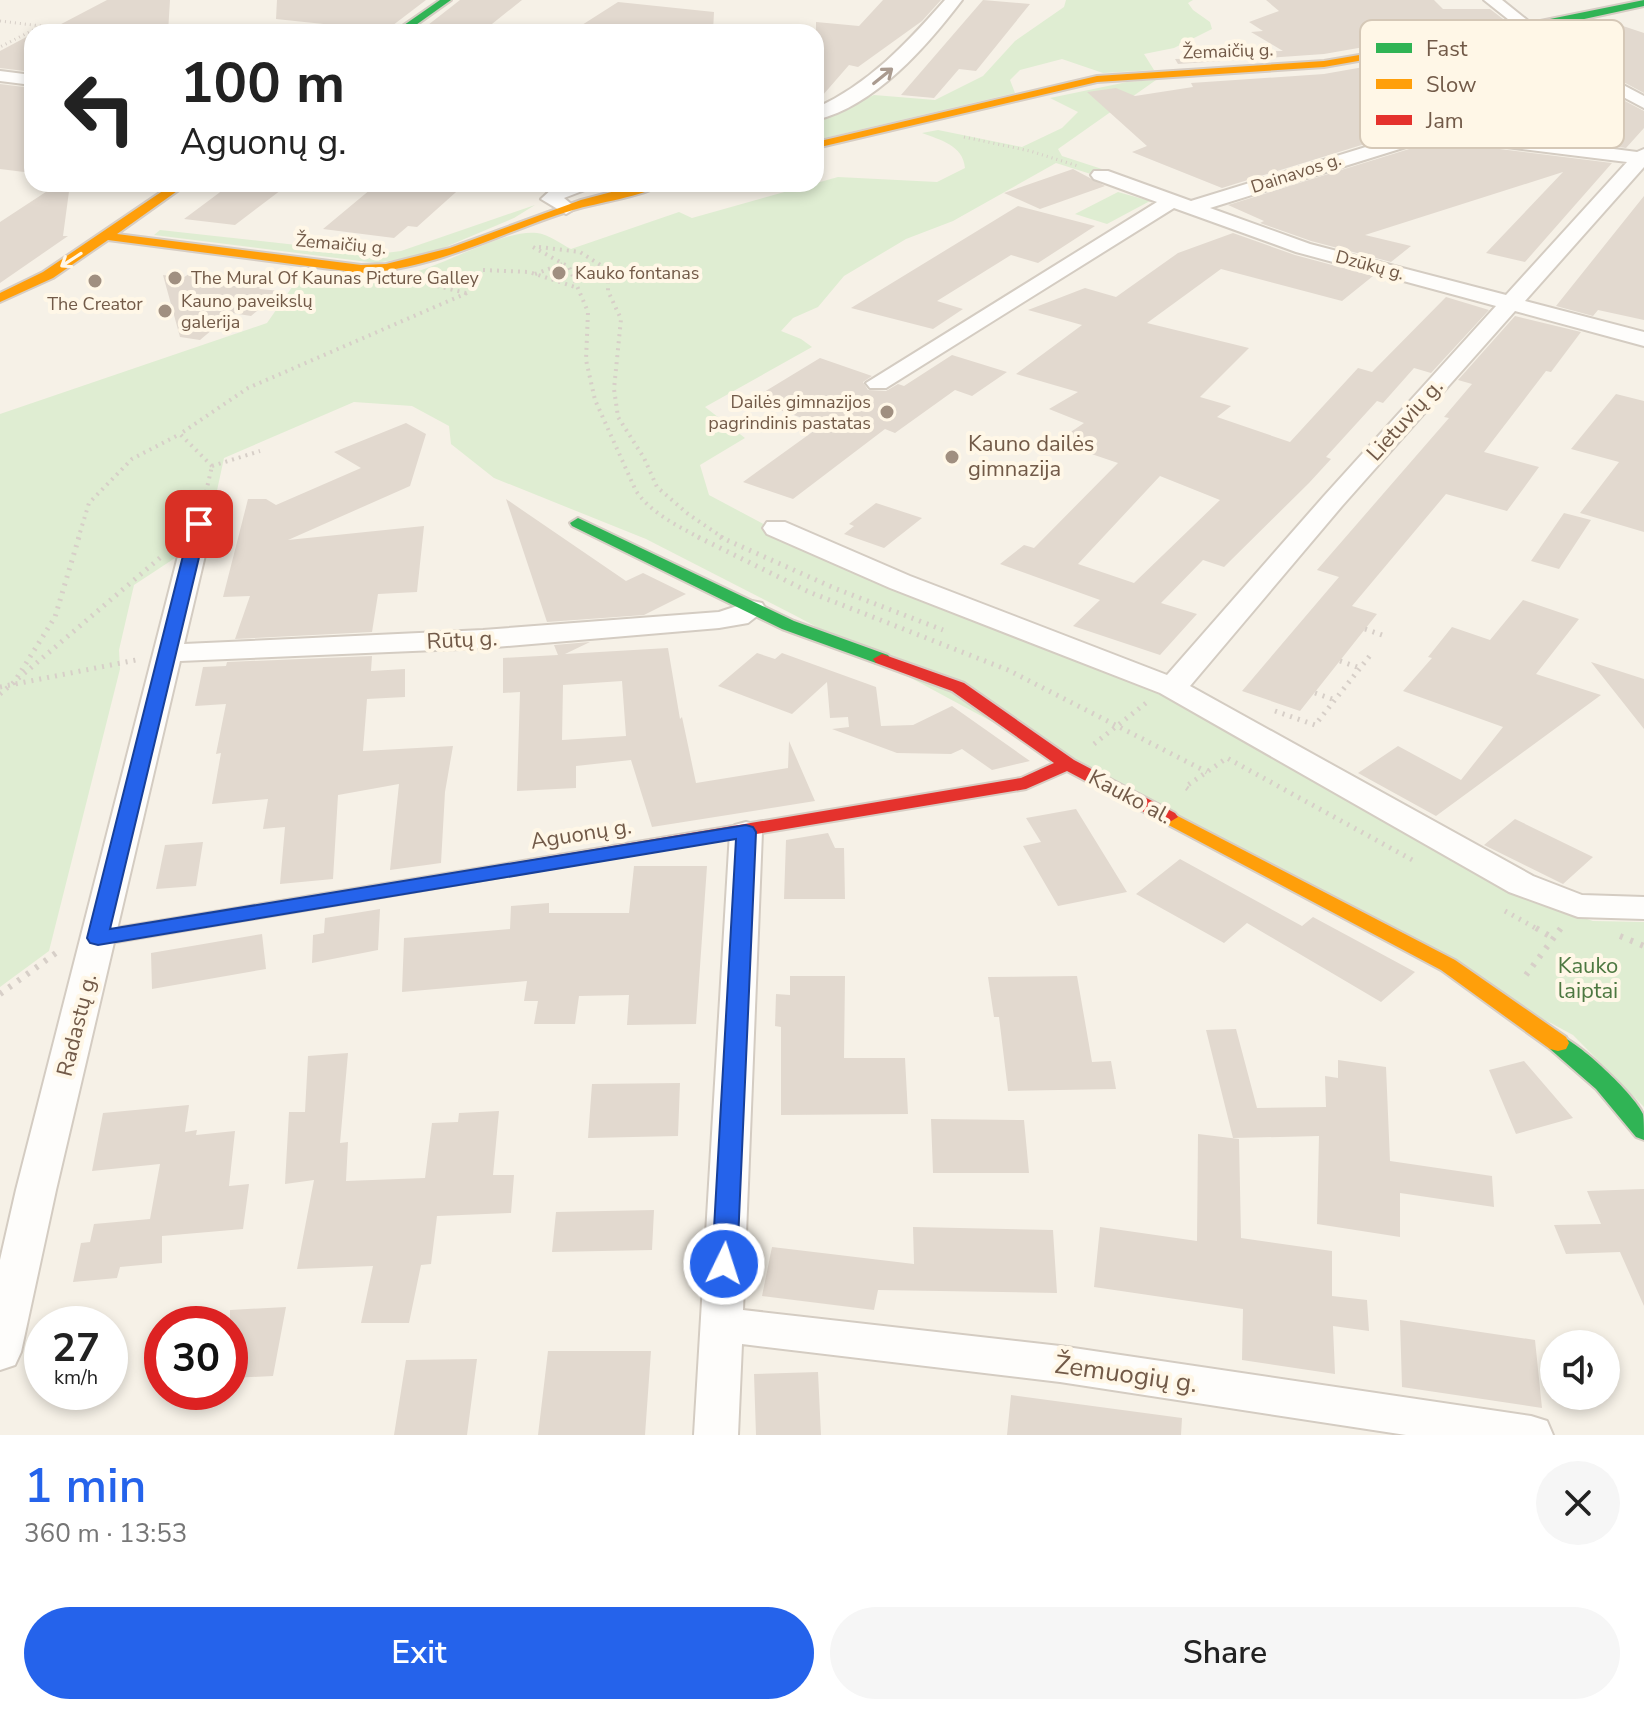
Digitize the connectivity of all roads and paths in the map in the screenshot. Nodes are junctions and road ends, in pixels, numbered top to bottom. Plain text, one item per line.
1 (446, 0) edge
2 (954, 0) edge
3 (1492, 0) edge
4 (1644, 3) edge
5 (1518, 20) edge
6 (1566, 20) edge
7 (0, 21) edge
8 (25, 24) edge
9 (412, 24) edge
10 (24, 35) edge
11 (0, 47) edge
12 (1360, 57) edge
13 (0, 76) edge
14 (24, 79) edge
15 (1624, 92) edge
16 (1644, 103) edge
17 (824, 111) edge
18 (956, 135) dead end
19 (824, 143) edge
20 (1374, 148) edge
21 (1573, 148) edge
22 (1643, 156) edge
23 (1101, 175) joint
24 (170, 192) edge
25 (560, 192) edge
26 (626, 192) edge
27 (1180, 205) junction
28 (566, 208) junction
29 (107, 236) junction
30 (563, 263) dead end
31 (569, 267) dead end
32 (535, 274) dead end
33 (543, 277) dead end
34 (467, 293) dead end
35 (0, 298) edge
36 (1511, 302) junction
37 (1644, 339) edge
38 (878, 383) dead end
39 (180, 434) junction
40 (260, 451) dead end
41 (201, 518) joint
42 (578, 523) dead end
43 (776, 528) dead end
44 (752, 609) junction
45 (1365, 629) dead end
46 (1385, 636) dead end
47 (168, 653) junction
48 (1372, 653) dead end
49 (1340, 661) dead end
50 (1360, 668) junction
51 (13, 684) junction
52 (0, 687) edge
53 (1161, 693) junction
54 (1315, 693) dead end
55 (0, 694) edge
56 (1335, 700) junction
57 (1271, 709) dead end
58 (1117, 725) junction
59 (1086, 750) dead end
60 (1067, 764) junction
61 (1207, 772) junction
62 (1199, 795) dead end
63 (746, 832) junction
64 (1417, 863) dead end
65 (1499, 908) dead end
66 (1644, 908) edge
67 (1560, 930) dead end
68 (98, 938) junction
69 (1553, 938) junction
70 (1514, 966) dead end
71 (1527, 973) junction
72 (1521, 982) dead end
73 (0, 994) edge
74 (1644, 1131) edge
75 (721, 1326) junction
76 (0, 1352) edge
77 (716, 1435) edge
78 (1531, 1435) edge

1 - 9 street
17 -> 2 street
3 - 5 street
4 - 6 street, Žemaičių g.
7 - 8 path
10 - 11 path
12 - 19 street, Žemaičių g.
13 - 14 street
15 - 16 street
18 - 23 path
20 - 27 street, Dainavos g.
21 - 22 street, Dainavos g.
22 - 36 street, Lietuvių g.
23 - 27 street, Dzūkų g.
24 - 29 street
25 - 28 street
26 - 28 street, Žemaičių g.
27 - 36 street, Dzūkų g.
27 - 38 street, Dainavos g.
28 - 29 street, Žemaičių g.
29 -> 35 street
30 - 32 path
31 - 33 path
34 - 39 path
36 - 37 street, Dzūkų g.
36 - 53 street, Lietuvių g.
39 - 40 path
39 - 51 path
41 - 47 street, Radastų g.
41 - 51 path
42 - 44 street, Kauko al.
43 - 53 street
44 - 47 street, Rūtų g.
44 - 60 street, Kauko al.
45 - 46 path
47 - 51 path
47 - 68 street, Radastų g.
48 - 50 path
49 - 50 path
50 - 56 path
51 - 52 path
51 - 55 path
53 - 58 path
53 - 66 street
54 - 56 path
56 - 57 path
58 - 59 path
58 - 61 path
60 - 63 street, Aguonų g.
60 - 74 street, Kauko al.
61 - 62 path
61 - 64 path
63 - 68 street, Aguonų g.
63 - 75 street
65 - 69 path
67 - 69 path
68 - 73 path
68 - 76 street, Radastų g.
69 - 71 path
70 - 71 path
71 - 72 path
75 - 77 street
75 - 78 street, Žemuogių g.

